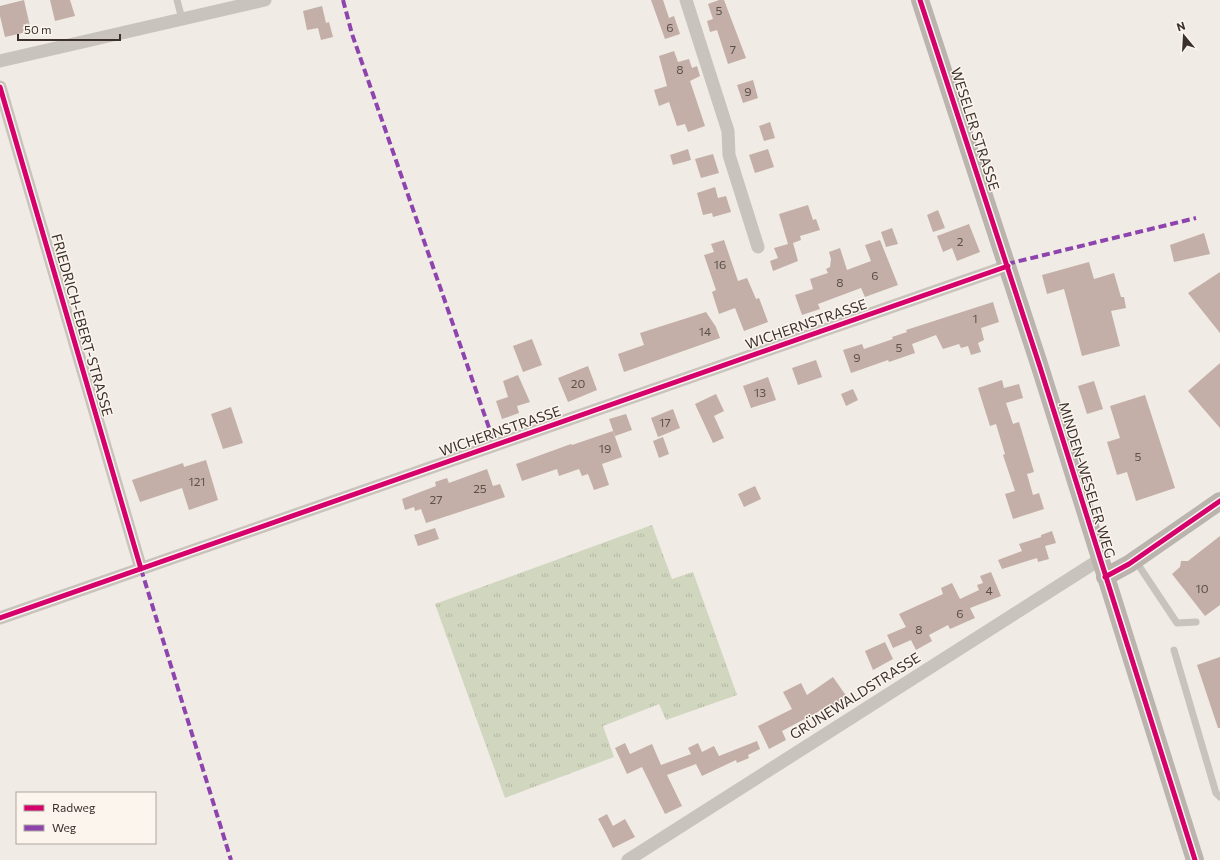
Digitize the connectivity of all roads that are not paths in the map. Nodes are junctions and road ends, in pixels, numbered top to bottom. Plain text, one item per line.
1 (177, 0) edge
2 (265, 0) edge
3 (686, 0) edge
4 (920, 0) edge
5 (182, 19) junction
6 (0, 61) edge
7 (0, 87) edge
8 (758, 246) dead end
9 (1008, 266) junction
10 (1220, 501) edge
11 (1099, 560) junction
12 (1135, 560) junction
13 (141, 569) junction
14 (1105, 577) junction
15 (0, 618) edge
16 (1196, 622) dead end
17 (1174, 650) dead end
18 (1220, 797) edge
19 (628, 860) edge
20 (1195, 860) edge

1 - 5 lane
2 - 5 street
3 - 8 street
4 - 9 street, WESELER STRASSE
5 - 6 street
7 - 13 street, FRIEDRICH-EBERT-STRASSE
9 - 11 street, MINDEN-WESELER WEG
9 - 13 street, WICHERNSTRASSE
10 - 12 street
11 - 14 street, MINDEN-WESELER WEG
11 - 19 street, GRÜNEWALDSTRASSE
12 - 14 street
12 - 16 lane
13 - 15 street, WICHERNSTRASSE
14 - 20 street, MINDEN-WESELER WEG
17 - 18 lane

